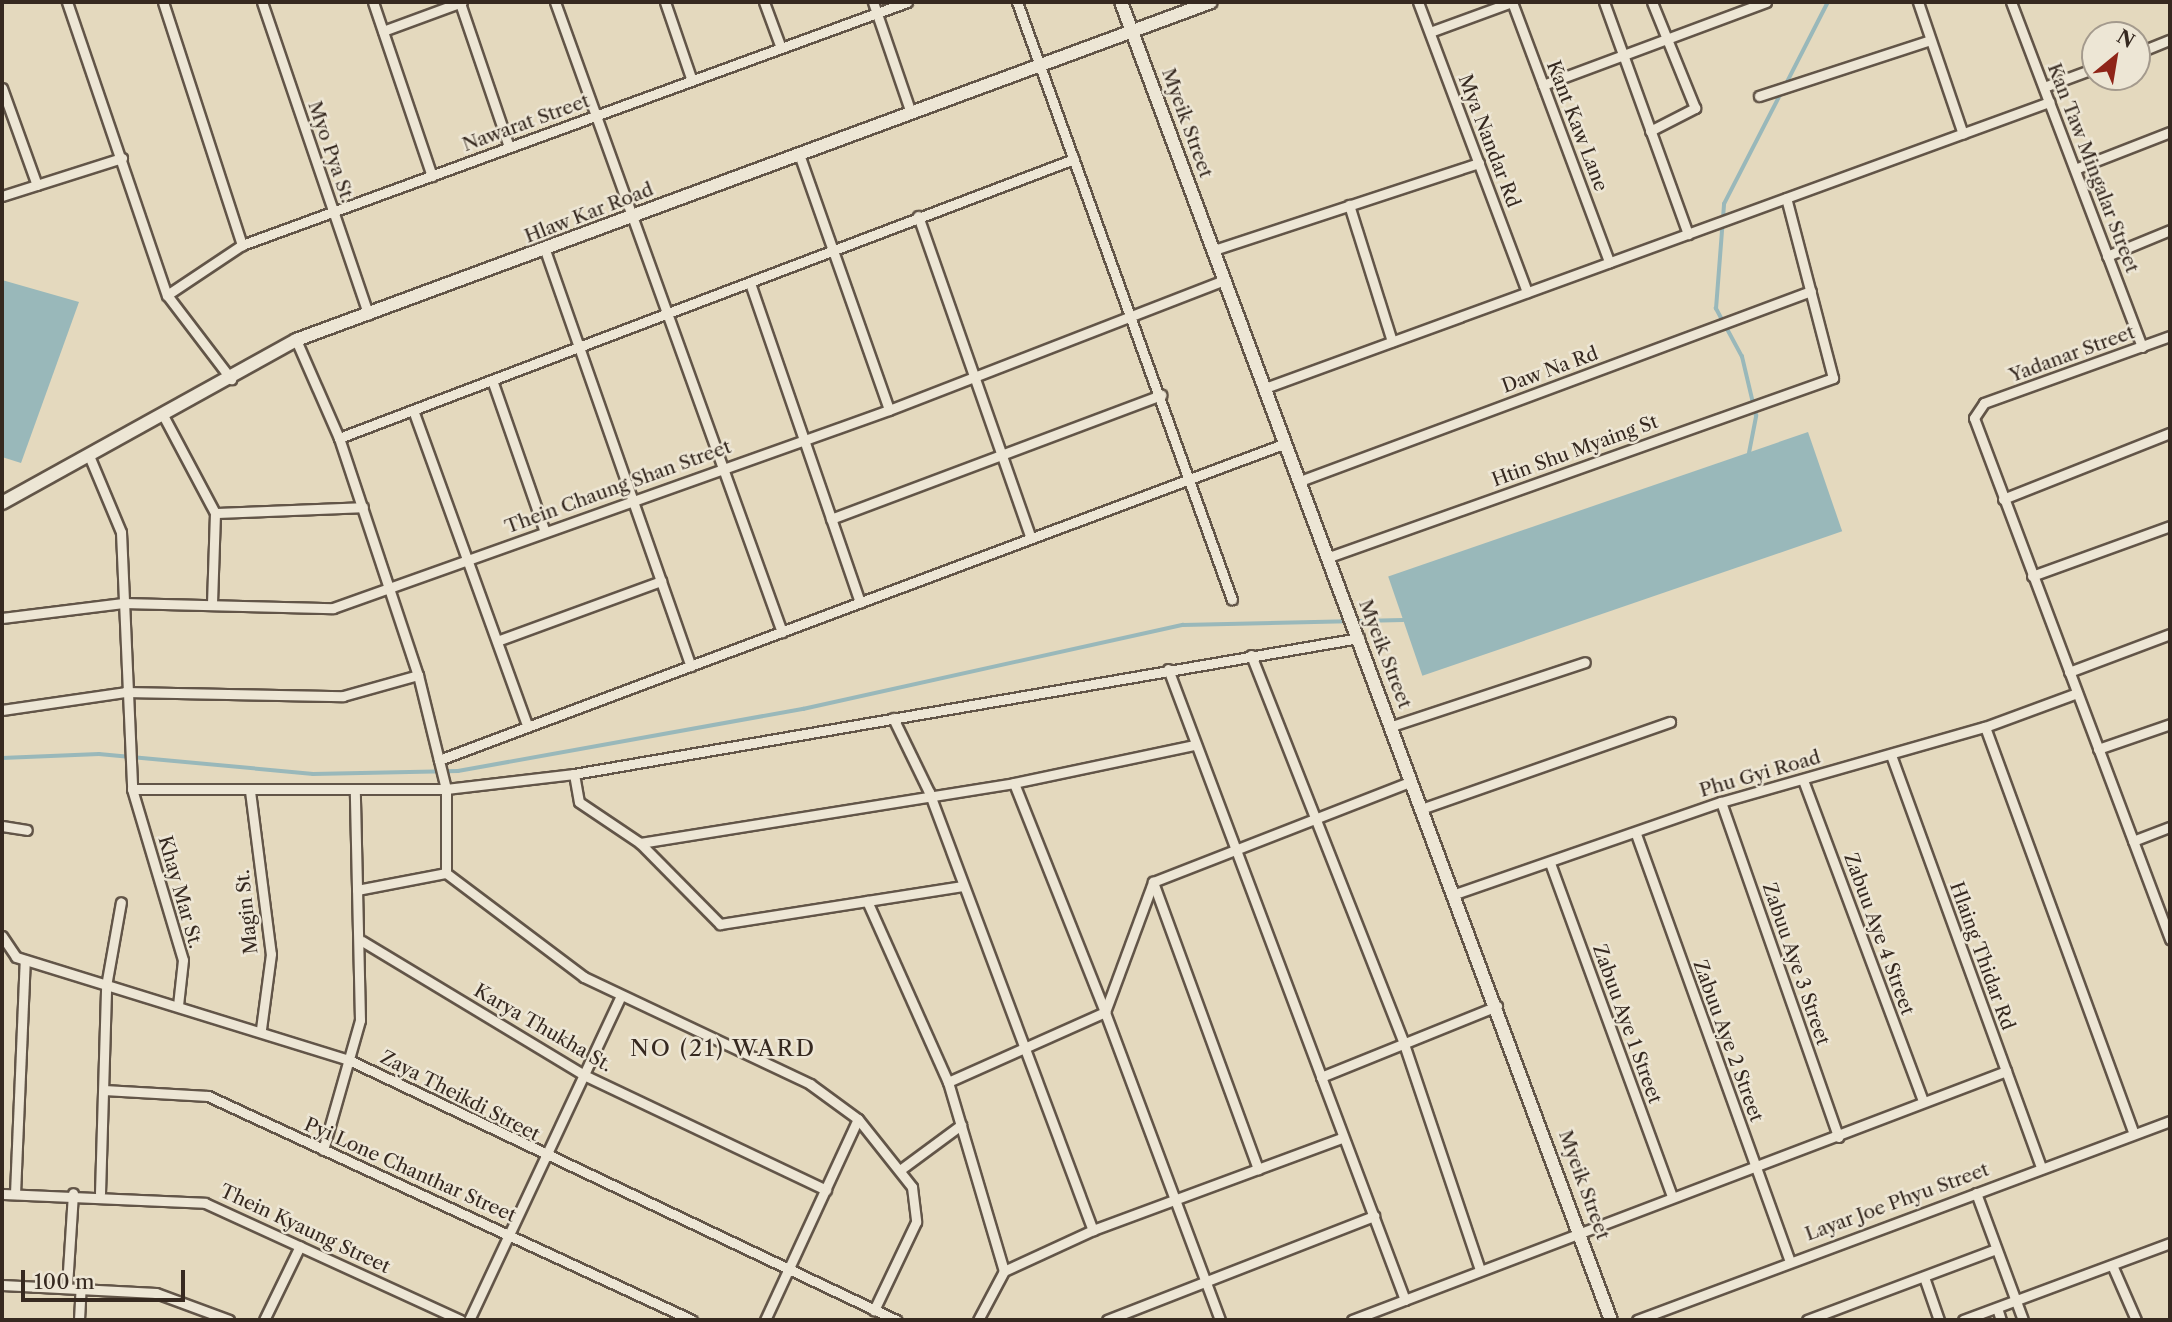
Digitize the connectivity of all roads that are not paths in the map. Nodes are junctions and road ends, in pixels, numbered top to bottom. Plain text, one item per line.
1 (67, 2) edge
2 (163, 2) edge
3 (262, 2) edge
4 (373, 2) edge
5 (461, 2) edge
6 (555, 2) edge
7 (664, 2) edge
8 (764, 2) edge
9 (873, 2) edge
10 (907, 2) edge
11 (1017, 2) edge
12 (1121, 2) edge
13 (1211, 2) edge
14 (1418, 2) edge
15 (1512, 2) edge
16 (1604, 2) edge
17 (1652, 2) edge
18 (1766, 2) edge
19 (1918, 2) edge
20 (2011, 2) edge
21 (877, 13) junction
22 (1132, 31) junction
23 (383, 32) junction
24 (1430, 32) junction
25 (1666, 39) junction
26 (1930, 40) junction
27 (2170, 40) edge
28 (2151, 47) edge
29 (780, 48) junction
30 (1623, 55) junction
31 (1040, 65) junction
32 (2081, 73) edge
33 (692, 80) junction
34 (1543, 85) junction
35 (2044, 87) junction
36 (2, 88) edge
37 (1759, 96) dead end
38 (2049, 102) junction
39 (911, 113) junction
40 (594, 116) junction
41 (1650, 131) junction
42 (2170, 132) edge
43 (1963, 134) junction
44 (509, 147) junction
45 (799, 154) junction
46 (122, 158) junction
47 (1074, 159) junction
48 (1479, 163) junction
49 (2075, 170) junction
50 (432, 176) junction
51 (37, 185) junction
52 (2, 196) edge
53 (1786, 198) junction
54 (1349, 205) junction
55 (333, 212) junction
56 (918, 216) junction
57 (629, 218) junction
58 (2170, 230) edge
59 (1688, 234) junction
60 (242, 245) junction
61 (545, 250) junction
62 (833, 250) junction
63 (1214, 250) junction
64 (2107, 256) junction
65 (1609, 262) junction
66 (1225, 280) junction
67 (750, 283) junction
68 (1811, 291) junction
69 (1527, 292) junction
70 (167, 295) junction
71 (368, 314) junction
72 (665, 314) junction
73 (1132, 317) junction
74 (2170, 336) edge
75 (296, 340) junction
76 (1392, 341) junction
77 (579, 347) junction
78 (2141, 347) junction
79 (974, 377) junction
80 (231, 379) junction
81 (492, 380) junction
82 (1265, 387) junction
83 (1161, 395) junction
84 (413, 410) junction
85 (889, 410) junction
86 (164, 416) junction
87 (2170, 433) edge
88 (339, 438) junction
89 (804, 439) junction
90 (1286, 443) junction
91 (1002, 455) junction
92 (90, 458) junction
93 (722, 469) junction
94 (1191, 478) junction
95 (1300, 481) junction
96 (2003, 499) junction
97 (633, 500) junction
98 (2, 503) edge
99 (363, 507) junction
100 (215, 513) junction
101 (831, 519) junction
102 (2170, 526) edge
103 (545, 532) junction
104 (1031, 538) junction
105 (1329, 557) junction
106 (467, 559) junction
107 (2032, 576) junction
108 (662, 581) junction
109 (391, 587) junction
110 (1232, 600) dead end
111 (123, 603) junction
112 (860, 603) junction
113 (212, 604) junction
114 (2, 618) edge
115 (782, 632) junction
116 (2170, 634) edge
117 (1359, 638) junction
118 (497, 641) junction
119 (1251, 655) junction
120 (1585, 662) dead end
121 (691, 666) junction
122 (1168, 669) junction
123 (2069, 672) junction
124 (418, 675) junction
125 (125, 692) junction
126 (2077, 693) junction
127 (2, 710) edge
128 (893, 718) junction
129 (1670, 722) dead end
130 (2170, 724) edge
131 (1392, 726) junction
132 (528, 727) junction
133 (1985, 727) junction
134 (1195, 745) junction
135 (2098, 749) junction
136 (1891, 755) junction
137 (439, 762) junction
138 (574, 774) junction
139 (1803, 780) junction
140 (1409, 782) junction
141 (1014, 783) junction
142 (132, 789) junction
143 (446, 789) junction
144 (250, 791) junction
145 (355, 791) junction
146 (929, 792) junction
147 (1721, 802) junction
148 (1421, 809) junction
149 (1315, 820) junction
150 (2, 826) edge
151 (2170, 827) edge
152 (27, 830) dead end
153 (1636, 834) junction
154 (2133, 841) junction
155 (640, 843) junction
156 (1238, 852) junction
157 (1550, 863) junction
158 (446, 873) junction
159 (1153, 882) junction
160 (963, 886) junction
161 (357, 890) junction
162 (1455, 894) junction
163 (867, 901) junction
164 (121, 902) dead end
165 (2167, 921) edge
166 (2, 936) edge
167 (2170, 939) edge
168 (362, 941) junction
169 (25, 960) junction
170 (106, 986) junction
171 (620, 997) junction
172 (178, 1005) junction
173 (1497, 1006) junction
174 (1105, 1012) junction
175 (261, 1029) junction
176 (1404, 1044) junction
177 (1024, 1048) junction
178 (349, 1060) junction
179 (2006, 1070) junction
180 (584, 1075) junction
181 (1321, 1077) junction
182 (948, 1082) junction
183 (104, 1090) junction
184 (1923, 1101) junction
185 (858, 1119) junction
186 (2170, 1121) edge
187 (961, 1125) junction
188 (2134, 1134) junction
189 (1838, 1137) junction
190 (1342, 1138) junction
191 (323, 1150) junction
192 (545, 1158) junction
193 (1754, 1165) junction
194 (2041, 1168) junction
195 (1258, 1169) junction
196 (900, 1170) junction
197 (826, 1190) junction
198 (73, 1193) junction
199 (1976, 1193) junction
200 (2, 1194) edge
201 (15, 1194) junction
202 (100, 1194) junction
203 (1672, 1197) junction
204 (1175, 1199) junction
205 (1374, 1216) junction
206 (1093, 1230) junction
207 (1581, 1231) junction
208 (509, 1234) junction
209 (2170, 1243) edge
210 (300, 1246) junction
211 (1996, 1249) junction
212 (1789, 1259) junction
213 (2112, 1265) junction
214 (1480, 1270) junction
215 (788, 1271) junction
216 (1004, 1271) junction
217 (1924, 1278) junction
218 (1204, 1279) junction
219 (2, 1285) edge
220 (67, 1286) junction
221 (81, 1287) junction
222 (1405, 1300) junction
223 (2015, 1301) junction
224 (1997, 1308) junction
225 (874, 1310) junction
226 (79, 1320) edge
227 (229, 1320) edge
228 (264, 1320) edge
229 (461, 1320) edge
230 (469, 1320) edge
231 (692, 1320) edge
232 (765, 1320) edge
233 (896, 1320) edge
234 (978, 1320) edge
235 (1107, 1320) edge
236 (1220, 1320) edge
237 (1352, 1320) edge
238 (1611, 1320) edge
239 (1637, 1320) edge
240 (1807, 1320) edge
241 (1939, 1320) edge
242 (1963, 1320) edge
243 (2001, 1320) edge
244 (2023, 1320) edge
245 (2136, 1320) edge

1 - 46 street
2 - 60 street
3 - 55 street, Myo Pya St.
4 - 23 street
5 - 23 street
5 - 44 street
6 - 40 street
7 - 33 street
8 - 29 street
9 - 21 street
10 - 21 street, Nawarat Street
11 - 31 street
12 - 22 street, Myeik Street
13 - 22 street, Hlaw Kar Road
14 - 24 street, Mya Nandar Rd
15 - 24 street
15 - 34 street, Kant Kaw Lane
16 - 30 street
17 - 25 street
18 - 25 street
19 - 26 street
20 - 35 street, Kan Taw Mingalar Street
21 - 29 street, Nawarat Street
21 - 39 street
22 - 31 street, Hlaw Kar Road
22 - 63 street, Myeik Street
23 - 50 street
24 - 48 street, Mya Nandar Rd
25 - 30 street
25 - 41 street
26 - 37 street
26 - 43 street
27 - 28 street
29 - 33 street, Nawarat Street
30 - 34 street
30 - 41 street
31 - 39 street, Hlaw Kar Road
31 - 47 street
32 - 35 street
33 - 40 street, Nawarat Street
34 - 65 street, Kant Kaw Lane
35 - 38 street, Kan Taw Mingalar Street
36 - 51 street
38 - 43 street
38 - 49 street, Kan Taw Mingalar Street
39 - 45 street, Hlaw Kar Road
40 - 44 street, Nawarat Street
40 - 57 street
41 - 59 street
42 - 49 street
43 - 53 street
44 - 50 street, Nawarat Street
45 - 57 street, Hlaw Kar Road
45 - 62 street
46 - 51 street
46 - 70 street
47 - 56 street
47 - 73 street
48 - 54 street
48 - 69 street, Mya Nandar Rd
49 - 64 street, Kan Taw Mingalar Street
50 - 55 street, Nawarat Street
51 - 52 street
53 - 59 street
53 - 68 street
54 - 63 street
54 - 76 street
55 - 60 street, Nawarat Street
55 - 71 street, Myo Pya St.
56 - 62 street
56 - 79 street
57 - 61 street, Hlaw Kar Road
57 - 72 street
58 - 64 street
59 - 65 street
60 - 70 street, Nawarat Street
61 - 71 street, Hlaw Kar Road
61 - 77 street
62 - 67 street
62 - 85 street
63 - 66 street, Myeik Street
64 - 78 street, Kan Taw Mingalar Street
65 - 69 street
66 - 73 street, Thein Chaung Shan Street
66 - 82 street, Myeik Street
67 - 72 street
67 - 89 street
68 - 95 street, Daw Na Rd
68 - 105 street, Htin Shu Myaing St
69 - 76 street
70 - 80 street
71 - 75 street, Hlaw Kar Road
72 - 77 street
72 - 93 street
73 - 79 street, Thein Chaung Shan Street
73 - 83 street
74 - 78 street, Yadanar Street
75 - 80 street, Hlaw Kar Road
75 - 88 street
76 - 82 street
77 - 81 street
77 - 97 street
78 - 96 street, Yadanar Street
79 - 85 street, Thein Chaung Shan Street
79 - 91 street
80 - 86 street, Hlaw Kar Road
81 - 84 street
81 - 103 street
82 - 90 street, Myeik Street
83 - 91 street
83 - 94 street
84 - 88 street
84 - 106 street
85 - 89 street, Thein Chaung Shan Street
86 - 92 street, Hlaw Kar Road
86 - 100 street
87 - 96 street
88 - 99 street
89 - 93 street, Thein Chaung Shan Street
89 - 101 street
90 - 94 street
90 - 95 street, Myeik Street
91 - 101 street
91 - 104 street
92 - 98 street, Hlaw Kar Road
92 - 111 street, Khay Mar St.
93 - 97 street, Thein Chaung Shan Street
93 - 115 street
94 - 104 street
94 - 110 street
95 - 105 street, Myeik Street
96 - 107 street
97 - 103 street, Thein Chaung Shan Street
97 - 108 street
99 - 100 street
99 - 109 street
100 - 113 street
101 - 112 street
102 - 107 street
103 - 106 street, Thein Chaung Shan Street
104 - 112 street
105 - 117 street, Myeik Street
106 - 109 street, Thein Chaung Shan Street
106 - 118 street
107 - 123 street
108 - 118 street
108 - 121 street
109 - 113 street, Thein Chaung Shan Street
109 - 124 street
111 - 113 street, Thein Chaung Shan Street
111 - 114 street, Thein Chaung Shan Street
111 - 125 street, Khay Mar St.
112 - 115 street
115 - 121 street
116 - 123 street
117 - 119 street
117 - 131 street, Myeik Street
118 - 132 street
119 - 122 street
119 - 149 street
120 - 131 street
121 - 132 street
122 - 128 street
122 - 134 street
123 - 126 street
124 - 125 street
124 - 137 street
125 - 127 street
125 - 142 street, Khay Mar St.
126 - 133 street, Phu Gyi Road
126 - 135 street
128 - 138 street
128 - 146 street
129 - 148 street
130 - 135 street
131 - 140 street, Myeik Street
132 - 137 street
133 - 136 street, Phu Gyi Road
133 - 188 street
134 - 141 street
134 - 156 street
135 - 154 street
136 - 139 street, Phu Gyi Road
136 - 179 street, Hlaing Thidar Rd
137 - 143 street
138 - 143 street
138 - 155 street
139 - 147 street, Phu Gyi Road
139 - 184 street, Zabuu Aye 4 Street
140 - 148 street, Myeik Street
140 - 149 street
141 - 146 street
141 - 174 street
142 - 144 street
142 - 172 street, Khay Mar St.
143 - 145 street
143 - 158 street
144 - 145 street
144 - 175 street, Magin St.
145 - 161 street
146 - 155 street
146 - 160 street
147 - 153 street, Phu Gyi Road
147 - 189 street, Zabuu Aye 3 Street
148 - 162 street, Myeik Street
149 - 156 street
149 - 176 street
150 - 152 street
151 - 154 street
153 - 157 street, Phu Gyi Road
153 - 193 street, Zabuu Aye 2 Street
154 - 165 street
155 - 163 street
156 - 159 street
156 - 181 street
157 - 162 street, Phu Gyi Road
157 - 203 street, Zabuu Aye 1 Street
158 - 161 street
158 - 171 street
159 - 174 street
159 - 195 street
160 - 163 street
160 - 177 street
161 - 168 street
162 - 173 street, Myeik Street
163 - 182 street
164 - 170 street
165 - 167 street
166 - 169 street, Zaya Theikdi Street
168 - 178 street
168 - 180 street, Karya Thukha St.
169 - 170 street, Zaya Theikdi Street
169 - 201 street
170 - 172 street, Zaya Theikdi Street
170 - 183 street
171 - 180 street
171 - 185 street
172 - 175 street, Zaya Theikdi Street
173 - 176 street
173 - 207 street, Myeik Street
174 - 177 street
174 - 204 street
175 - 178 street, Zaya Theikdi Street
176 - 181 street
176 - 214 street
177 - 182 street
177 - 206 street
178 - 191 street
178 - 192 street, Zaya Theikdi Street
179 - 184 street
179 - 194 street, Hlaing Thidar Rd
180 - 192 street
180 - 197 street, Karya Thukha St.
181 - 190 street
182 - 187 street
183 - 191 street, Pyi Lone Chanthar Street
183 - 202 street
184 - 189 street
185 - 196 street
185 - 197 street
186 - 188 street, Layar Joe Phyu Street
187 - 196 street
187 - 216 street
188 - 194 street, Layar Joe Phyu Street
189 - 193 street
190 - 195 street
190 - 205 street
191 - 208 street, Pyi Lone Chanthar Street
192 - 208 street
192 - 215 street, Zaya Theikdi Street
193 - 203 street
193 - 212 street, Zabuu Aye 2 Street
194 - 199 street, Layar Joe Phyu Street
195 - 204 street
196 - 225 street
197 - 215 street
198 - 201 street, Thein Kyaung Street
198 - 202 street, Thein Kyaung Street
198 - 220 street
199 - 211 street
199 - 212 street, Layar Joe Phyu Street
200 - 201 street, Thein Kyaung Street
202 - 210 street, Thein Kyaung Street
203 - 207 street
204 - 206 street
204 - 218 street
205 - 218 street
205 - 222 street
206 - 216 street
207 - 214 street
207 - 238 street, Myeik Street
208 - 230 street
208 - 231 street, Pyi Lone Chanthar Street
209 - 213 street
210 - 228 street
210 - 229 street, Thein Kyaung Street
211 - 217 street
211 - 223 street
212 - 239 street, Layar Joe Phyu Street
213 - 223 street
213 - 245 street
214 - 222 street
215 - 225 street, Zaya Theikdi Street
215 - 232 street
216 - 234 street
217 - 240 street
217 - 241 street
218 - 235 street
218 - 236 street
219 - 220 street
220 - 221 street
221 - 226 street
221 - 227 street
222 - 237 street
223 - 224 street
223 - 244 street
224 - 242 street
224 - 243 street
225 - 233 street, Zaya Theikdi Street

